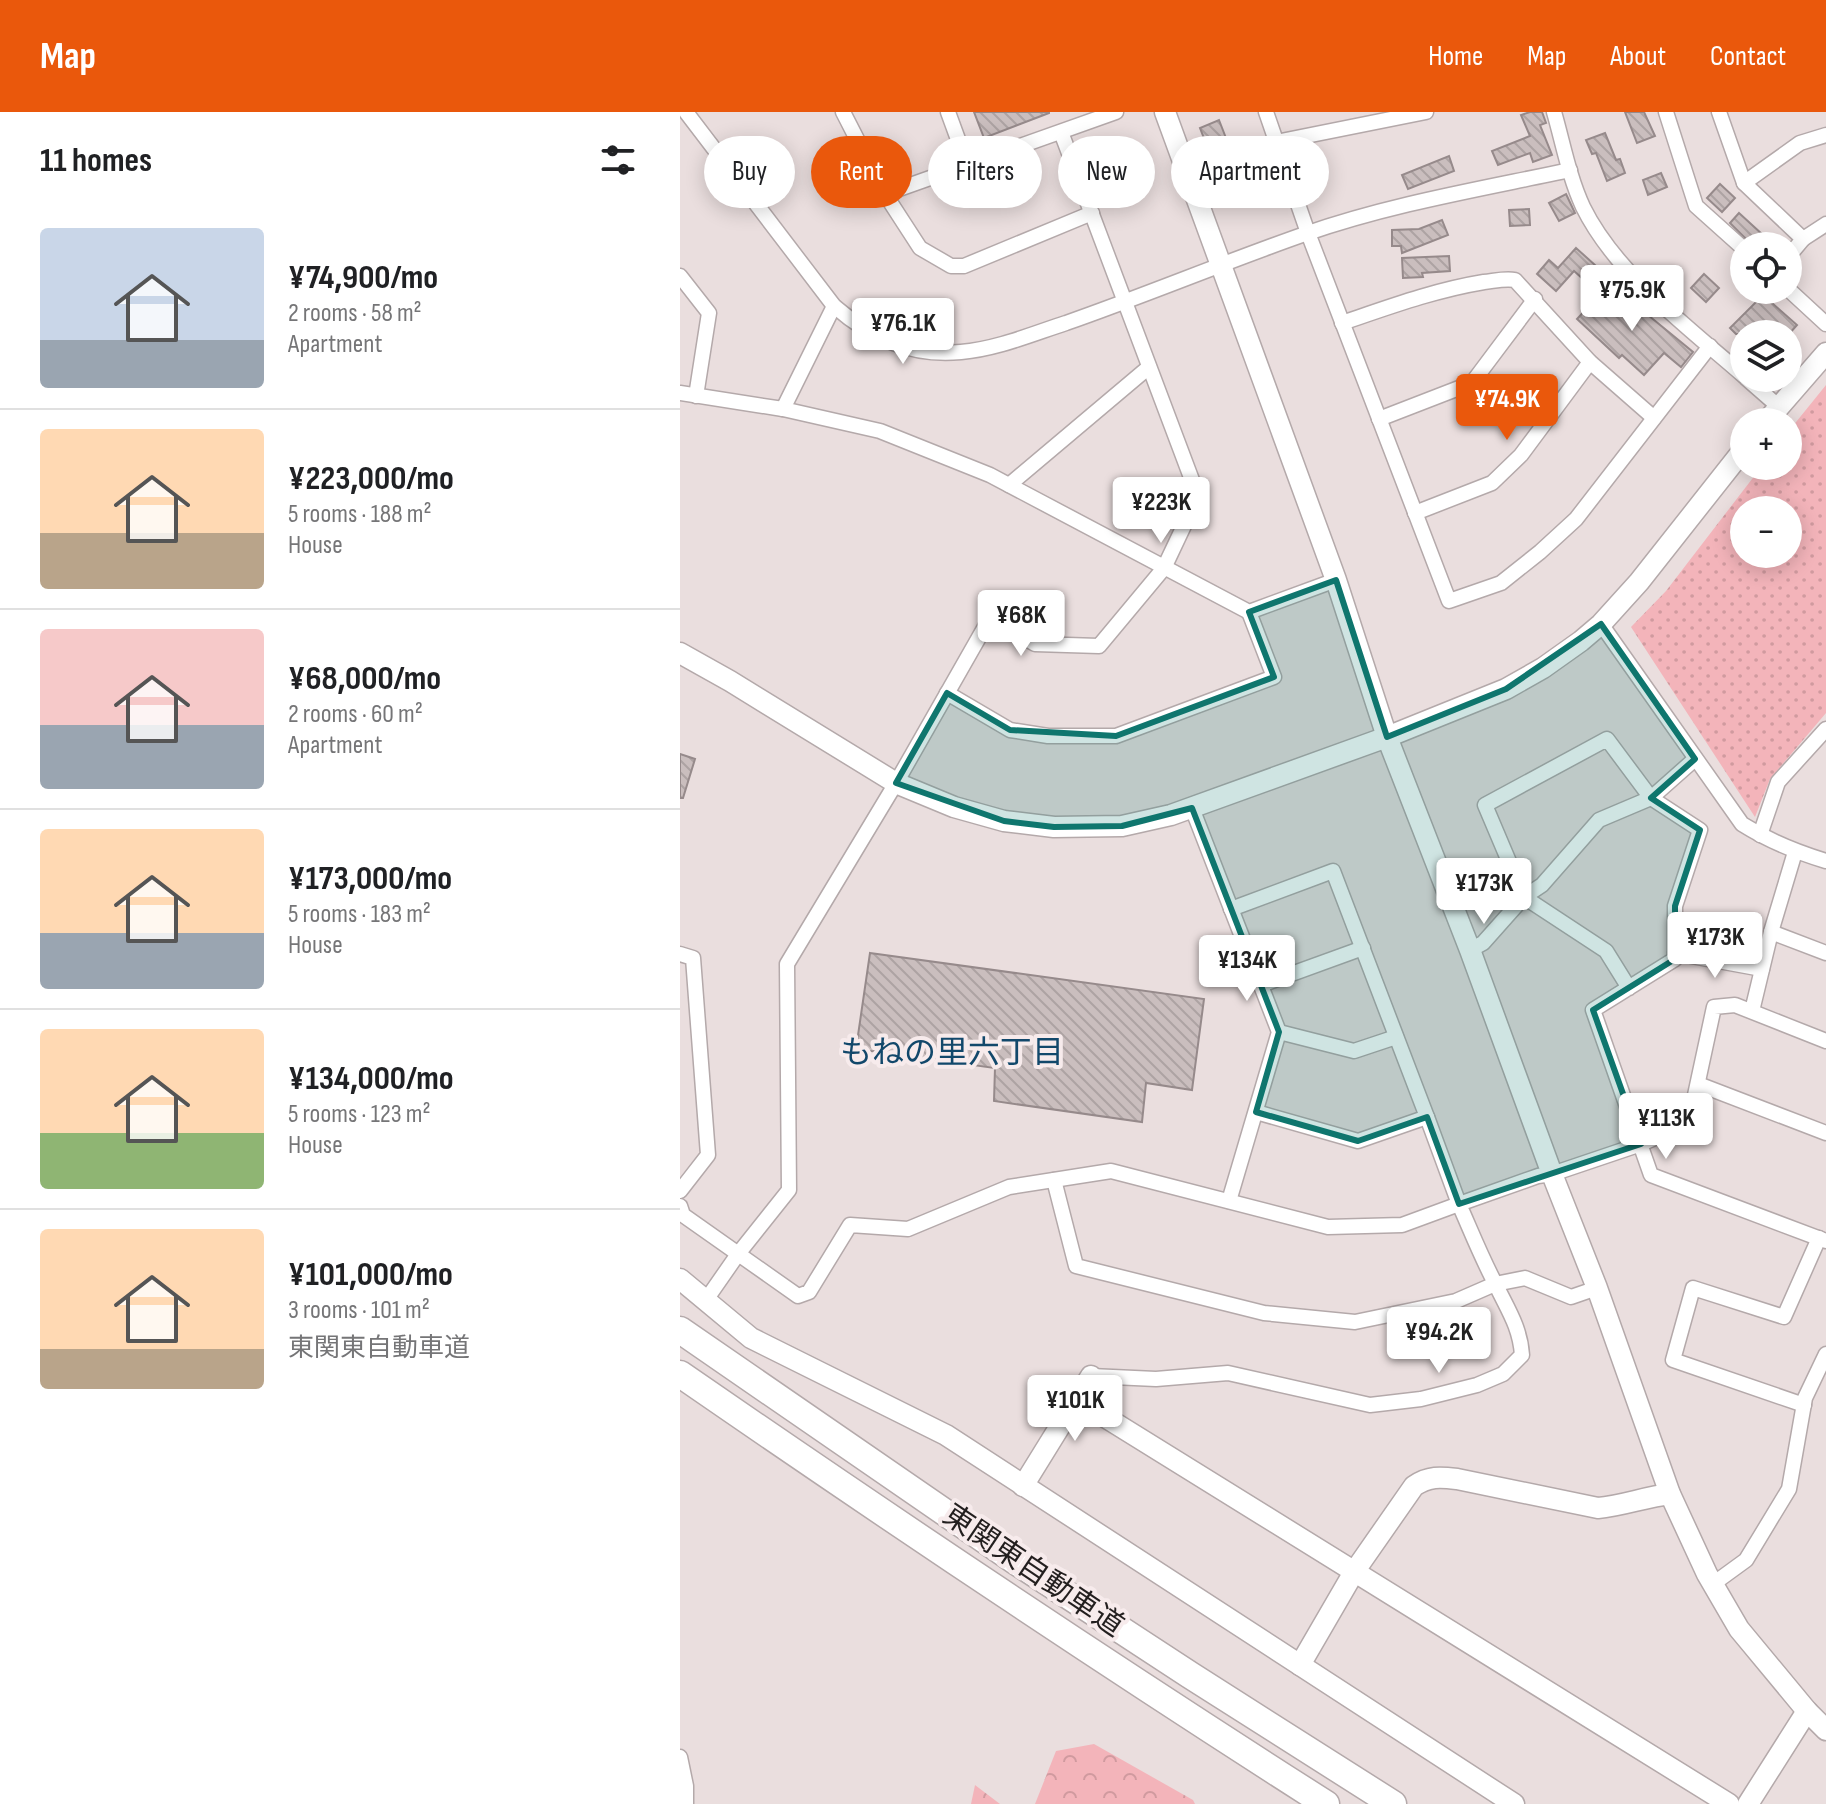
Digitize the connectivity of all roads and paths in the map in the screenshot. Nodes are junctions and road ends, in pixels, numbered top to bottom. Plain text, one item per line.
1 (843, 112) edge
2 (948, 112) edge
3 (1116, 112) edge
4 (1165, 112) edge
5 (1266, 112) edge
6 (1426, 112) edge
7 (1554, 112) edge
8 (1666, 112) edge
9 (1719, 112) edge
10 (687, 115) edge
11 (1061, 132) junction
12 (1826, 135) edge
13 (855, 136) edge
14 (957, 136) edge
15 (1274, 136) edge
16 (1306, 136) edge
17 (1042, 138) edge
18 (1570, 170) junction
19 (1744, 183) junction
20 (894, 208) edge
21 (1299, 208) edge
22 (1092, 213) junction
23 (1826, 224) edge
24 (1308, 233) junction
25 (1730, 236) edge
26 (1803, 239) joint
27 (1220, 264) junction
28 (680, 276) edge
29 (1535, 299) junction
30 (1125, 302) junction
31 (1802, 302) edge
32 (834, 306) junction
33 (1342, 323) junction
34 (1826, 324) edge
35 (1710, 346) junction
36 (1826, 353) edge
37 (1590, 362) junction
38 (1730, 364) edge
39 (1149, 367) junction
40 (680, 393) edge
41 (696, 396) junction
42 (1777, 408) edge
43 (783, 409) junction
44 (1654, 418) junction
45 (1379, 419) junction
46 (1730, 467) edge
47 (1009, 485) junction
48 (1415, 513) junction
49 (1164, 568) junction
50 (1336, 580) junction
51 (1249, 612) junction
52 (1601, 624) junction
53 (680, 653) edge
54 (947, 693) junction
55 (1826, 729) edge
56 (1387, 737) junction
57 (1695, 759) junction
58 (896, 783) junction
59 (1651, 798) junction
60 (1192, 808) junction
61 (1760, 835) junction
62 (1795, 852) junction
63 (1826, 861) edge
64 (1524, 897) junction
65 (1231, 909) junction
66 (1771, 932) junction
67 (1363, 948) junction
68 (1470, 950) junction
69 (1675, 953) junction
70 (1826, 953) edge
71 (680, 954) edge
72 (1762, 969) junction
73 (1261, 985) junction
74 (1629, 988) junction
75 (1752, 1011) junction
76 (1279, 1032) junction
77 (1396, 1037) junction
78 (1826, 1041) edge
79 (1698, 1084) junction
80 (1256, 1112) junction
81 (1427, 1117) junction
82 (1826, 1133) edge
83 (1641, 1144) junction
84 (1552, 1174) junction
85 (1054, 1180) junction
86 (680, 1191) edge
87 (1229, 1201) junction
88 (1459, 1204) junction
89 (680, 1206) edge
90 (1822, 1240) edge
91 (738, 1254) junction
92 (680, 1279) edge
93 (1495, 1284) junction
94 (1597, 1288) junction
95 (706, 1300) junction
96 (680, 1330) edge
97 (1826, 1354) edge
98 (680, 1374) edge
99 (1091, 1376) joint
100 (1076, 1399) junction
101 (1804, 1405) junction
102 (1023, 1486) junction
103 (1670, 1494) junction
104 (1354, 1572) junction
105 (1713, 1584) junction
106 (1300, 1665) junction
107 (1807, 1711) junction
108 (1826, 1730) edge
109 (680, 1757) edge
110 (686, 1804) edge
111 (1326, 1804) edge
112 (1393, 1804) edge
113 (1514, 1804) edge
114 (1729, 1804) edge
115 (1748, 1804) edge

1 - 13 street
2 - 14 street
3 - 11 street
4 - 27 street
5 - 15 street
6 - 16 street
7 - 18 street
8 - 25 street
9 - 19 street
10 - 32 street
11 - 17 street
11 - 22 street
12 - 19 street
18 - 24 street
18 - 35 street
19 - 26 street
20 - 22 street
21 - 24 street
22 - 30 street
23 - 26 street
24 - 27 street
24 - 33 street
27 - 30 street
27 - 50 street
28 - 41 street
29 - 33 street
29 - 37 street
29 - 45 street
30 - 32 street
30 - 39 street
31 - 34 street
32 - 43 street
33 - 45 street
35 - 38 street
35 - 44 street
36 - 42 street
37 - 44 street
37 - 48 street
39 - 47 street
39 - 49 street
40 - 41 street
41 - 43 street
43 - 47 street
44 - 48 street
45 - 48 street
46 - 52 street
47 - 49 street
49 - 51 street
49 - 54 street
50 - 51 street
50 - 56 street
51 - 54 street
52 - 56 street
52 - 57 street
53 - 58 street
54 - 58 street
55 - 61 street
56 - 60 street
56 - 68 street
57 - 59 street
57 - 61 street
58 - 60 street
58 - 91 street
59 - 64 street
59 - 64 street
59 - 69 street
60 - 65 street
61 - 62 street
62 - 63 street
62 - 66 street
64 - 68 street
64 - 74 street
65 - 67 street
65 - 73 street
66 - 70 street
66 - 72 street
67 - 73 street
67 - 77 street
68 - 84 street
69 - 72 street
69 - 74 street
71 - 86 street
72 - 75 street
73 - 76 street
74 - 83 street
75 - 78 street
75 - 79 street
76 - 77 street
76 - 80 street
77 - 81 street
79 - 82 street
79 - 83 street
80 - 81 street
80 - 87 street
81 - 88 street
83 - 84 street
83 - 90 street
84 - 88 street
84 - 94 street
85 - 87 street
85 - 91 street
85 - 93 street
87 - 88 street
88 - 93 street
89 - 91 street
90 - 101 street
91 - 95 street
92 - 95 street
93 - 94 street
93 - 99 street
94 - 103 street
95 - 102 street
96 - 112 highway, 東関東自動車道
97 - 101 street
98 - 111 highway, 東関東自動車道
99 - 100 street
100 - 102 street
100 - 104 street
101 - 105 street
102 - 106 street
103 - 104 street
103 - 105 street
104 - 106 street
104 - 114 street
105 - 107 street
106 - 113 street
107 - 108 street
107 - 115 street
109 - 110 street

